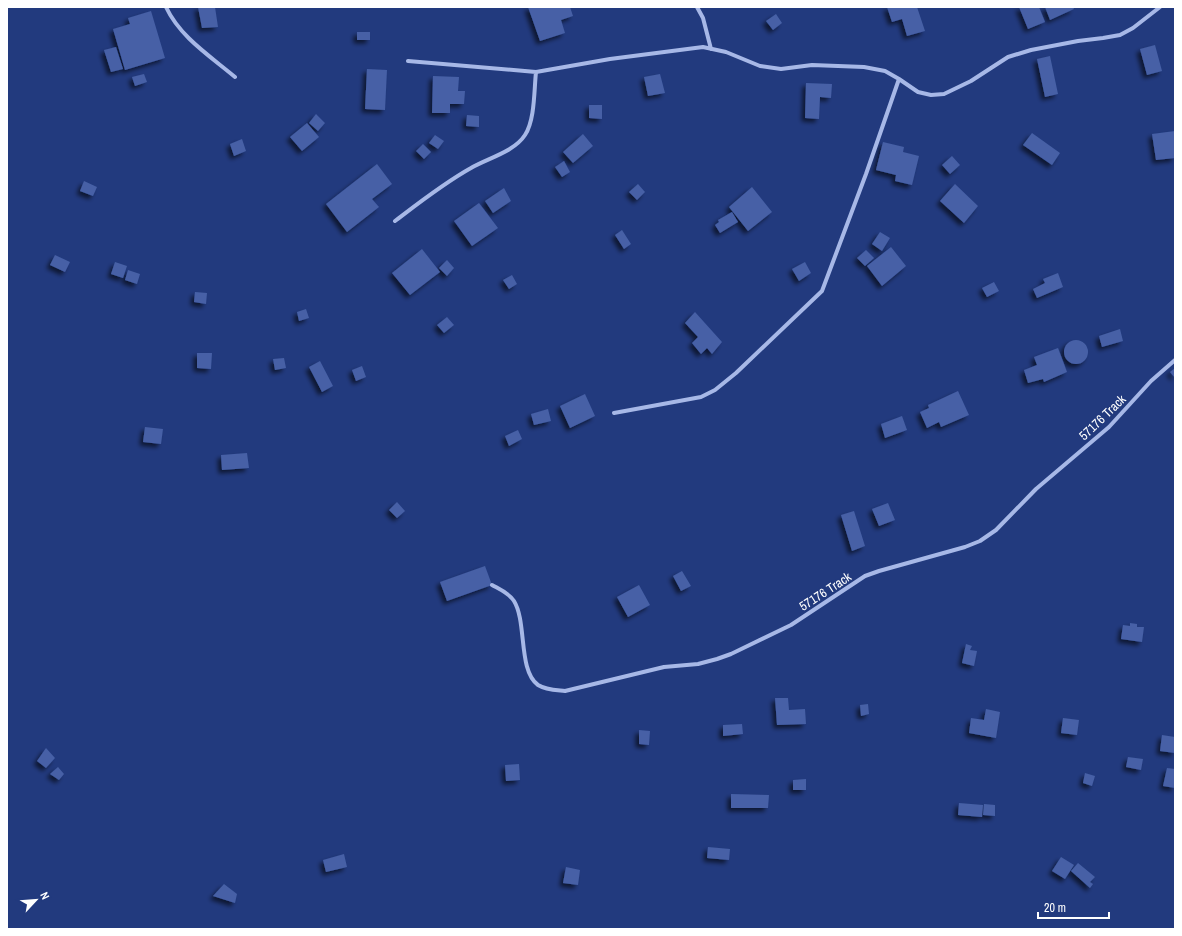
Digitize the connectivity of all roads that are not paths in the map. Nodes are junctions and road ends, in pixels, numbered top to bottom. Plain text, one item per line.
1 (166, 7) edge
2 (697, 7) edge
3 (1160, 7) edge
4 (711, 49) junction
5 (408, 61) dead end
6 (536, 72) junction
7 (235, 77) dead end
8 (899, 79) junction
9 (395, 221) dead end
10 (1175, 360) edge
11 (614, 414) dead end
12 (492, 585) dead end

1 - 7 street
2 - 4 street
3 - 8 street
4 - 6 street
4 - 8 street
5 - 6 street
6 - 9 street
8 - 11 street
10 - 12 street, 57176 Track

